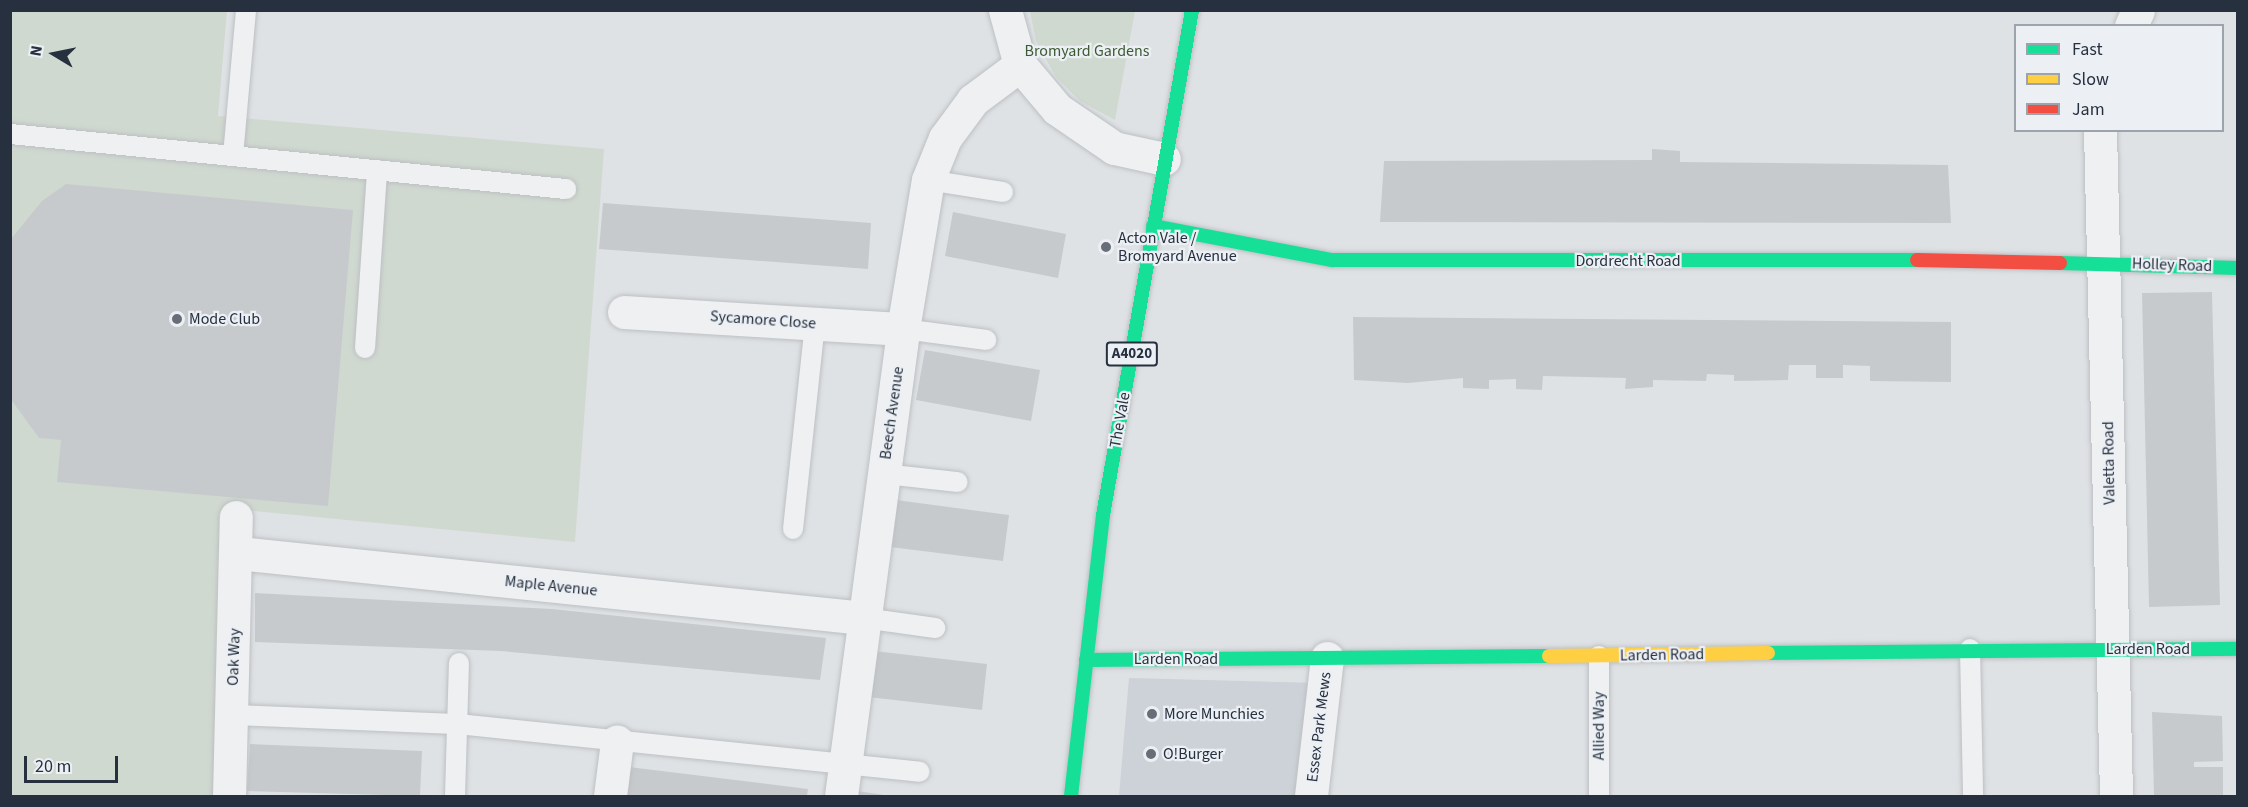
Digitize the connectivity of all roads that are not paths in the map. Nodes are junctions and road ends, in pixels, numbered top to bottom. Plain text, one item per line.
1 (246, 10) edge
2 (1005, 10) edge
3 (1192, 10) edge
4 (2138, 10) edge
5 (2132, 24) edge
6 (1020, 65) junction
7 (2100, 132) edge
8 (10, 134) edge
9 (233, 156) junction
10 (1164, 159) junction
11 (377, 170) junction
12 (928, 180) junction
13 (566, 189) dead end
14 (1003, 192) dead end
15 (1153, 226) junction
16 (2106, 262) junction
17 (2238, 268) edge
18 (624, 312) dead end
19 (815, 324) junction
20 (903, 329) junction
21 (986, 340) dead end
22 (365, 348) dead end
23 (884, 474) junction
24 (958, 483) dead end
25 (236, 517) dead end
26 (793, 529) dead end
27 (238, 553) junction
28 (864, 618) junction
29 (935, 628) dead end
30 (1970, 649) junction
31 (2113, 649) junction
32 (2238, 649) edge
33 (1599, 656) junction
34 (1327, 658) junction
35 (1086, 660) junction
36 (459, 663) dead end
37 (232, 715) junction
38 (458, 724) junction
39 (617, 741) junction
40 (846, 763) junction
41 (920, 772) dead end
42 (229, 796) edge
43 (455, 796) edge
44 (610, 796) edge
45 (841, 796) edge
46 (1071, 796) edge
47 (1311, 796) edge
48 (1599, 796) edge
49 (1973, 796) edge
50 (2116, 796) edge

1 - 9 lane
2 - 6 street
3 - 10 street, The Vale / A4020
4 - 5 street
6 - 10 street
6 - 12 street, Beech Avenue
7 - 16 street, Valetta Road
8 - 9 lane
9 - 11 lane
10 - 15 street, The Vale / A4020
11 - 13 lane
11 - 22 lane
12 - 14 lane
12 - 20 street, Beech Avenue
15 - 16 street, Dordrecht Road
15 - 35 street, The Vale / A4020
16 - 17 street, Holley Road
16 - 31 street, Valetta Road
18 - 19 street, Sycamore Close
19 - 20 street, Sycamore Close
19 - 26 lane
20 - 21 lane
20 - 23 street, Beech Avenue
23 - 24 lane
23 - 28 street, Beech Avenue
25 - 27 street, Oak Way
27 - 28 street, Maple Avenue
27 - 37 street, Oak Way
28 - 29 lane
28 - 40 street, Beech Avenue
30 - 31 street, Larden Road
30 - 33 street, Larden Road
30 - 49 lane
31 - 32 street, Larden Road
31 - 50 street, Valetta Road
33 - 34 street, Larden Road
33 - 48 lane, Allied Way
34 - 35 street, Larden Road
34 - 47 street, Essex Park Mews
35 - 46 street, The Vale / A4020
36 - 38 lane
37 - 38 lane
37 - 42 street, Oak Way
38 - 39 lane
38 - 43 lane
39 - 40 lane
39 - 44 street
40 - 41 lane
40 - 45 street, Beech Avenue

